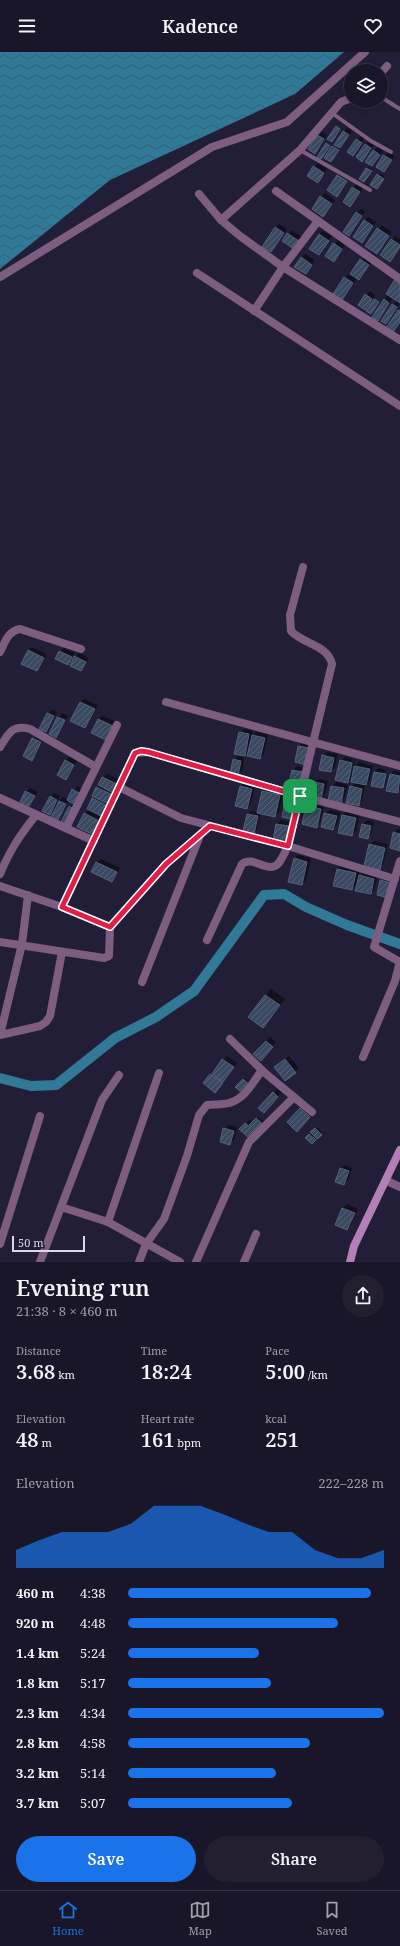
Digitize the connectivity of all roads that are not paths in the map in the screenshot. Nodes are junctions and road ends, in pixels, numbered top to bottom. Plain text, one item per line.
1 (365, 52) edge
2 (344, 100) edge
3 (388, 101) edge
4 (400, 109) edge
5 (332, 112) junction
6 (300, 150) junction
7 (391, 152) dead end
8 (370, 190) dead end
9 (276, 191) dead end
10 (199, 194) dead end
11 (221, 220) junction
12 (318, 221) junction
13 (283, 267) junction
14 (197, 273) dead end
15 (0, 277) edge
16 (400, 279) edge
17 (254, 311) junction
18 (400, 340) edge
19 (400, 406) edge
20 (303, 567) dead end
21 (81, 649) dead end
22 (0, 652) edge
23 (166, 702) dead end
24 (117, 725) dead end
25 (314, 742) junction
26 (0, 747) edge
27 (400, 766) edge
28 (96, 767) junction
29 (119, 787) junction
30 (300, 796) junction
31 (0, 798) edge
32 (36, 814) junction
33 (400, 822) edge
34 (210, 826) junction
35 (66, 828) junction
36 (200, 835) junction
37 (94, 841) junction
38 (288, 846) junction
39 (400, 861) edge
40 (0, 874) edge
41 (395, 878) junction
42 (0, 886) edge
43 (28, 895) junction
44 (62, 907) junction
45 (110, 927) junction
46 (207, 940) dead end
47 (0, 942) edge
48 (22, 944) junction
49 (62, 952) junction
50 (400, 961) edge
51 (142, 982) dead end
52 (230, 1039) dead end
53 (363, 1057) dead end
54 (262, 1070) junction
55 (158, 1073) dead end
56 (119, 1075) dead end
57 (294, 1097) junction
58 (312, 1112) dead end
59 (40, 1116) dead end
60 (400, 1150) edge
61 (387, 1181) junction
62 (400, 1187) edge
63 (61, 1207) junction
64 (108, 1222) junction
65 (256, 1234) dead end
66 (0, 1244) edge
67 (146, 1244) junction
68 (40, 1262) edge
69 (139, 1262) edge
70 (180, 1262) edge
71 (196, 1262) edge
72 (244, 1262) edge
73 (350, 1262) edge

1 - 15 street
2 - 5 street
3 - 4 lane
5 - 6 street
5 - 7 lane
6 - 8 lane
6 - 11 street
9 - 12 street
10 - 11 street
11 - 13 street
12 - 13 street
12 - 16 street
13 - 17 street
13 - 18 street
14 - 17 street
17 - 19 street
20 - 25 street
21 - 22 street
23 - 25 street
24 - 28 street
25 - 27 street
25 - 30 street
26 - 28 street
28 - 35 street
29 - 30 street
29 - 34 street
29 - 37 street
30 - 33 street
30 - 38 street
31 - 32 street
32 - 35 street
32 - 40 street
34 - 36 street
34 - 38 street
35 - 37 street
36 - 45 street
36 - 51 street
37 - 44 street
38 - 41 street
38 - 46 street
39 - 41 street
41 - 50 street
42 - 43 street
43 - 44 street
43 - 48 street
44 - 45 street
45 - 49 street
47 - 48 street
48 - 49 street
48 - 49 street
50 - 53 street
52 - 54 street
54 - 57 street
54 - 67 street
55 - 64 street
56 - 63 street
57 - 58 street
57 - 71 street
59 - 66 street
60 - 61 main road
61 - 62 street
61 - 73 main road
63 - 64 street
63 - 68 street
64 - 67 street
65 - 72 street
67 - 69 street
67 - 70 street

